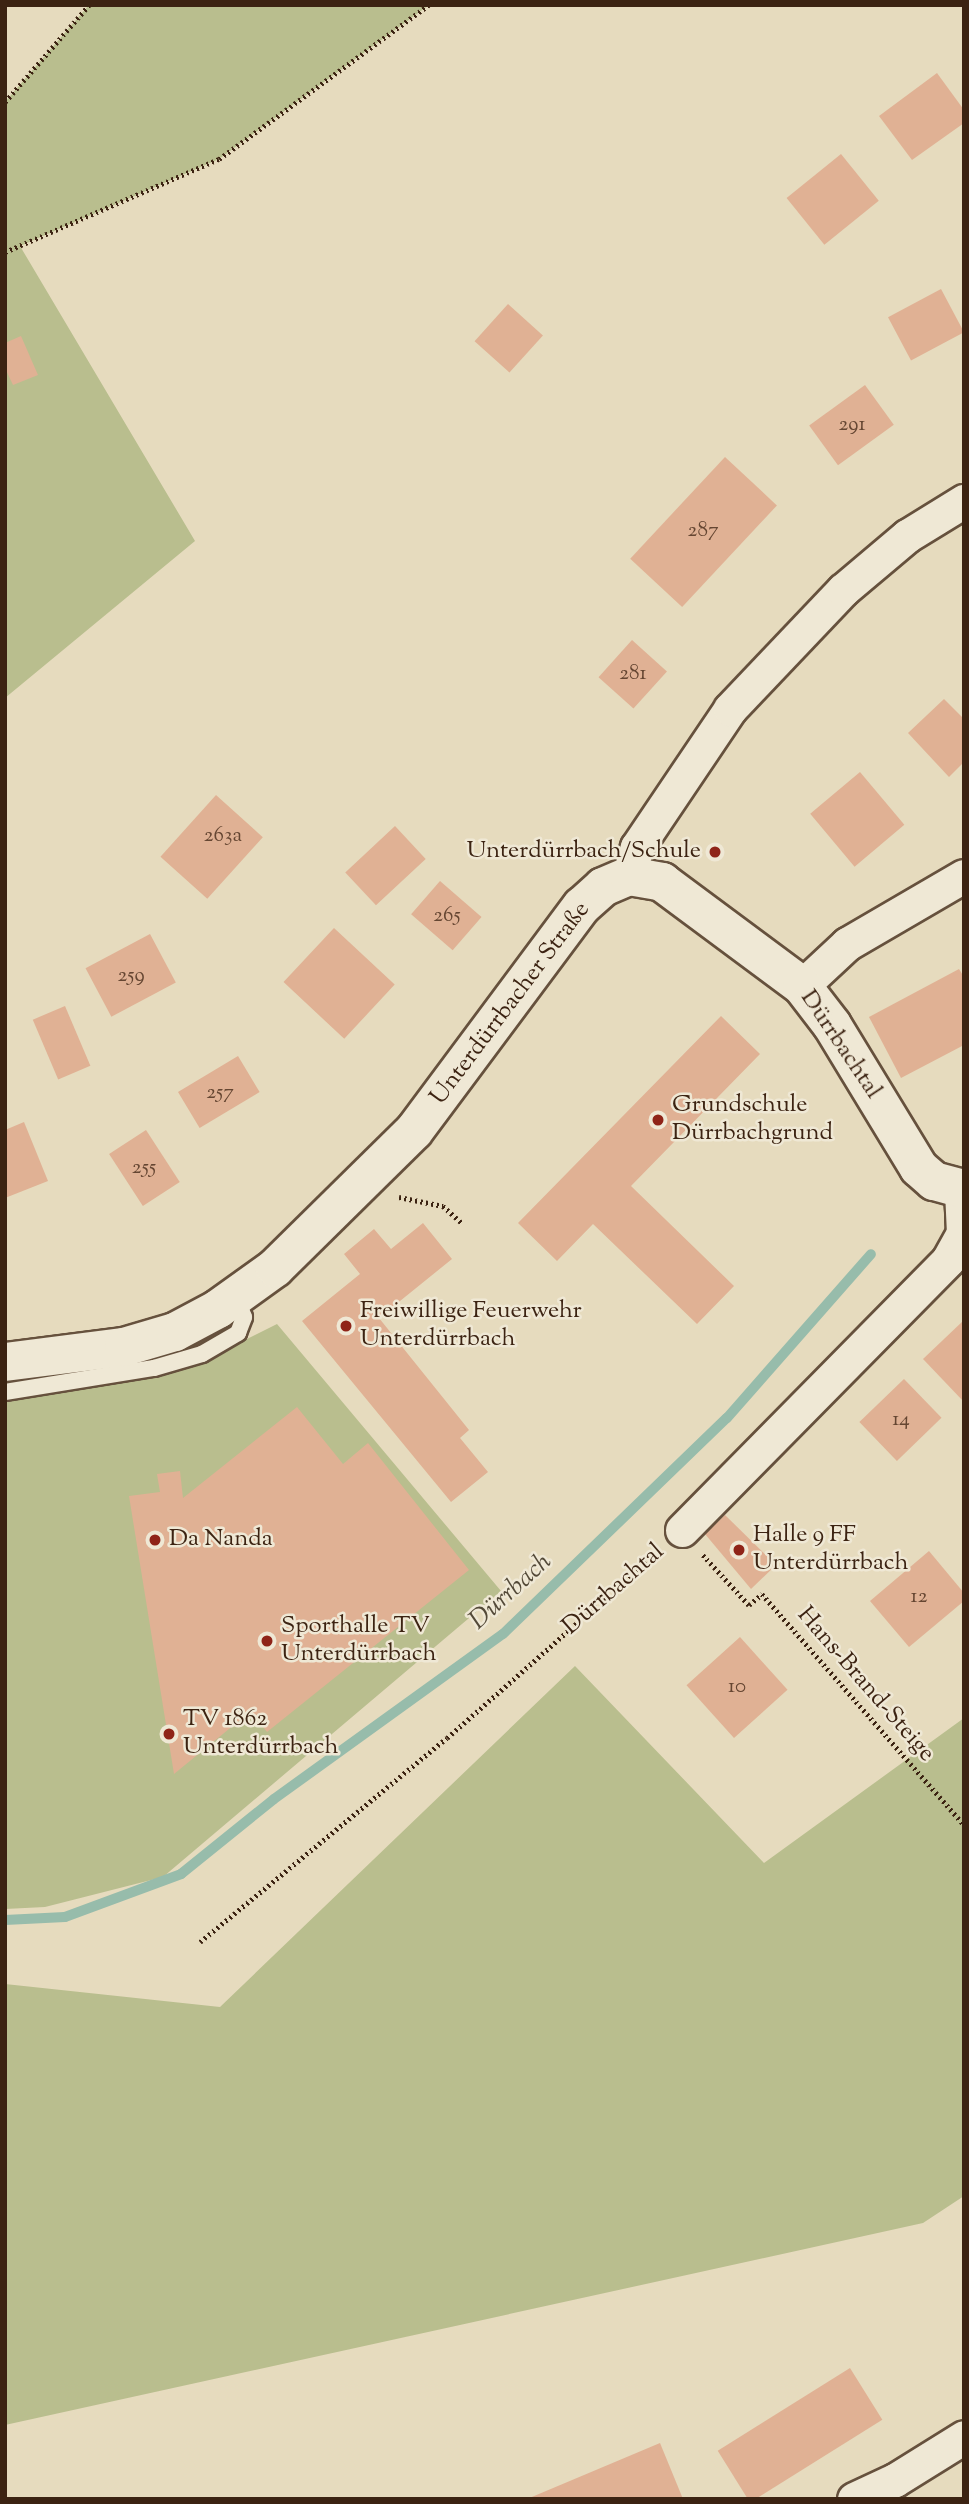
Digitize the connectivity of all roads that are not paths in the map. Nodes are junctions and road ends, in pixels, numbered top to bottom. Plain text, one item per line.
1 (964, 501) edge
2 (964, 876) edge
3 (629, 877) junction
4 (802, 986) junction
5 (962, 1190) edge
6 (236, 1298) junction
7 (5, 1362) edge
8 (5, 1392) edge
9 (682, 1530) road end
10 (964, 2437) edge
11 (854, 2499) edge

1 - 3 street
2 - 4 street
3 - 4 street, Dürrbachtal
3 - 6 street, Unterdürrbacher Straße
4 - 5 street, Dürrbachtal
5 - 9 street, Dürrbachtal
6 - 7 street, Unterdürrbacher Straße
6 - 8 lane
10 - 11 street

